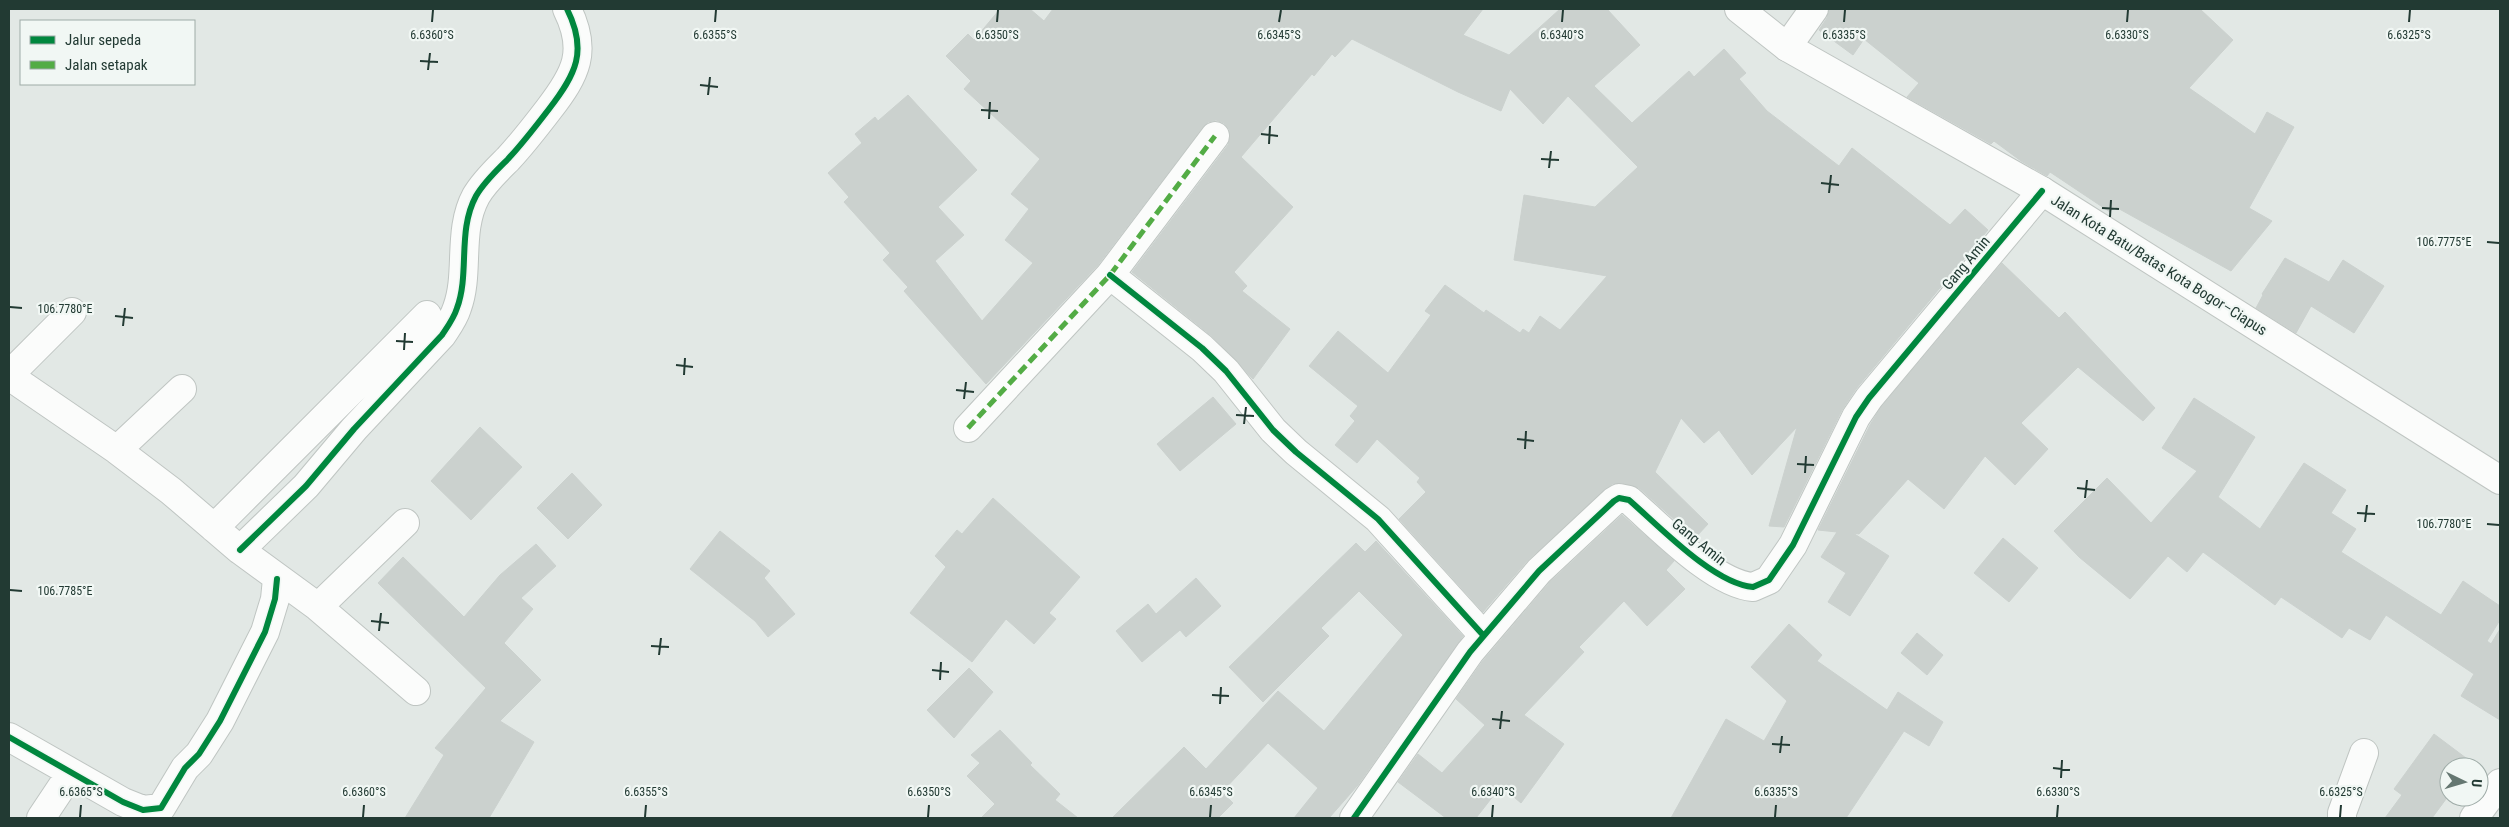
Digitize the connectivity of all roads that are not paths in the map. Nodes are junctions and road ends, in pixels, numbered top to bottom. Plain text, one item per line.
1 (567, 9) edge
2 (1739, 9) edge
3 (1814, 9) edge
4 (1787, 47) junction
5 (1215, 136) dead end
6 (2042, 191) junction
7 (1110, 275) junction
8 (72, 312) dead end
9 (427, 315) dead end
10 (9, 375) edge
11 (182, 389) dead end
12 (968, 428) dead end
13 (118, 450) junction
14 (2500, 480) edge
15 (405, 523) dead end
16 (214, 528) junction
17 (240, 550) junction
18 (277, 579) junction
19 (318, 608) junction
20 (1484, 635) junction
21 (416, 691) dead end
22 (9, 737) edge
23 (2364, 753) dead end
24 (71, 773) junction
25 (2500, 784) edge
26 (159, 813) edge
27 (41, 818) edge
28 (1354, 818) edge
29 (2342, 818) edge
30 (2474, 818) edge

1 - 17 street
2 - 4 street, Jalan Kota Batu/Batas Kota Bogor–Ciapus
3 - 4 street
4 - 6 street, Jalan Kota Batu/Batas Kota Bogor–Ciapus
5 - 7 street
6 - 14 street, Jalan Kota Batu/Batas Kota Bogor–Ciapus
6 - 20 street, Gang Amin
7 - 12 street
7 - 20 street
8 - 10 street
9 - 16 street
10 - 13 street
11 - 13 street
13 - 16 street
15 - 19 street
16 - 17 street
17 - 18 street
18 - 19 street
18 - 26 street
19 - 21 street
20 - 28 street, Gang Amin
22 - 24 street
23 - 29 street
24 - 26 street
24 - 27 street
25 - 30 street

